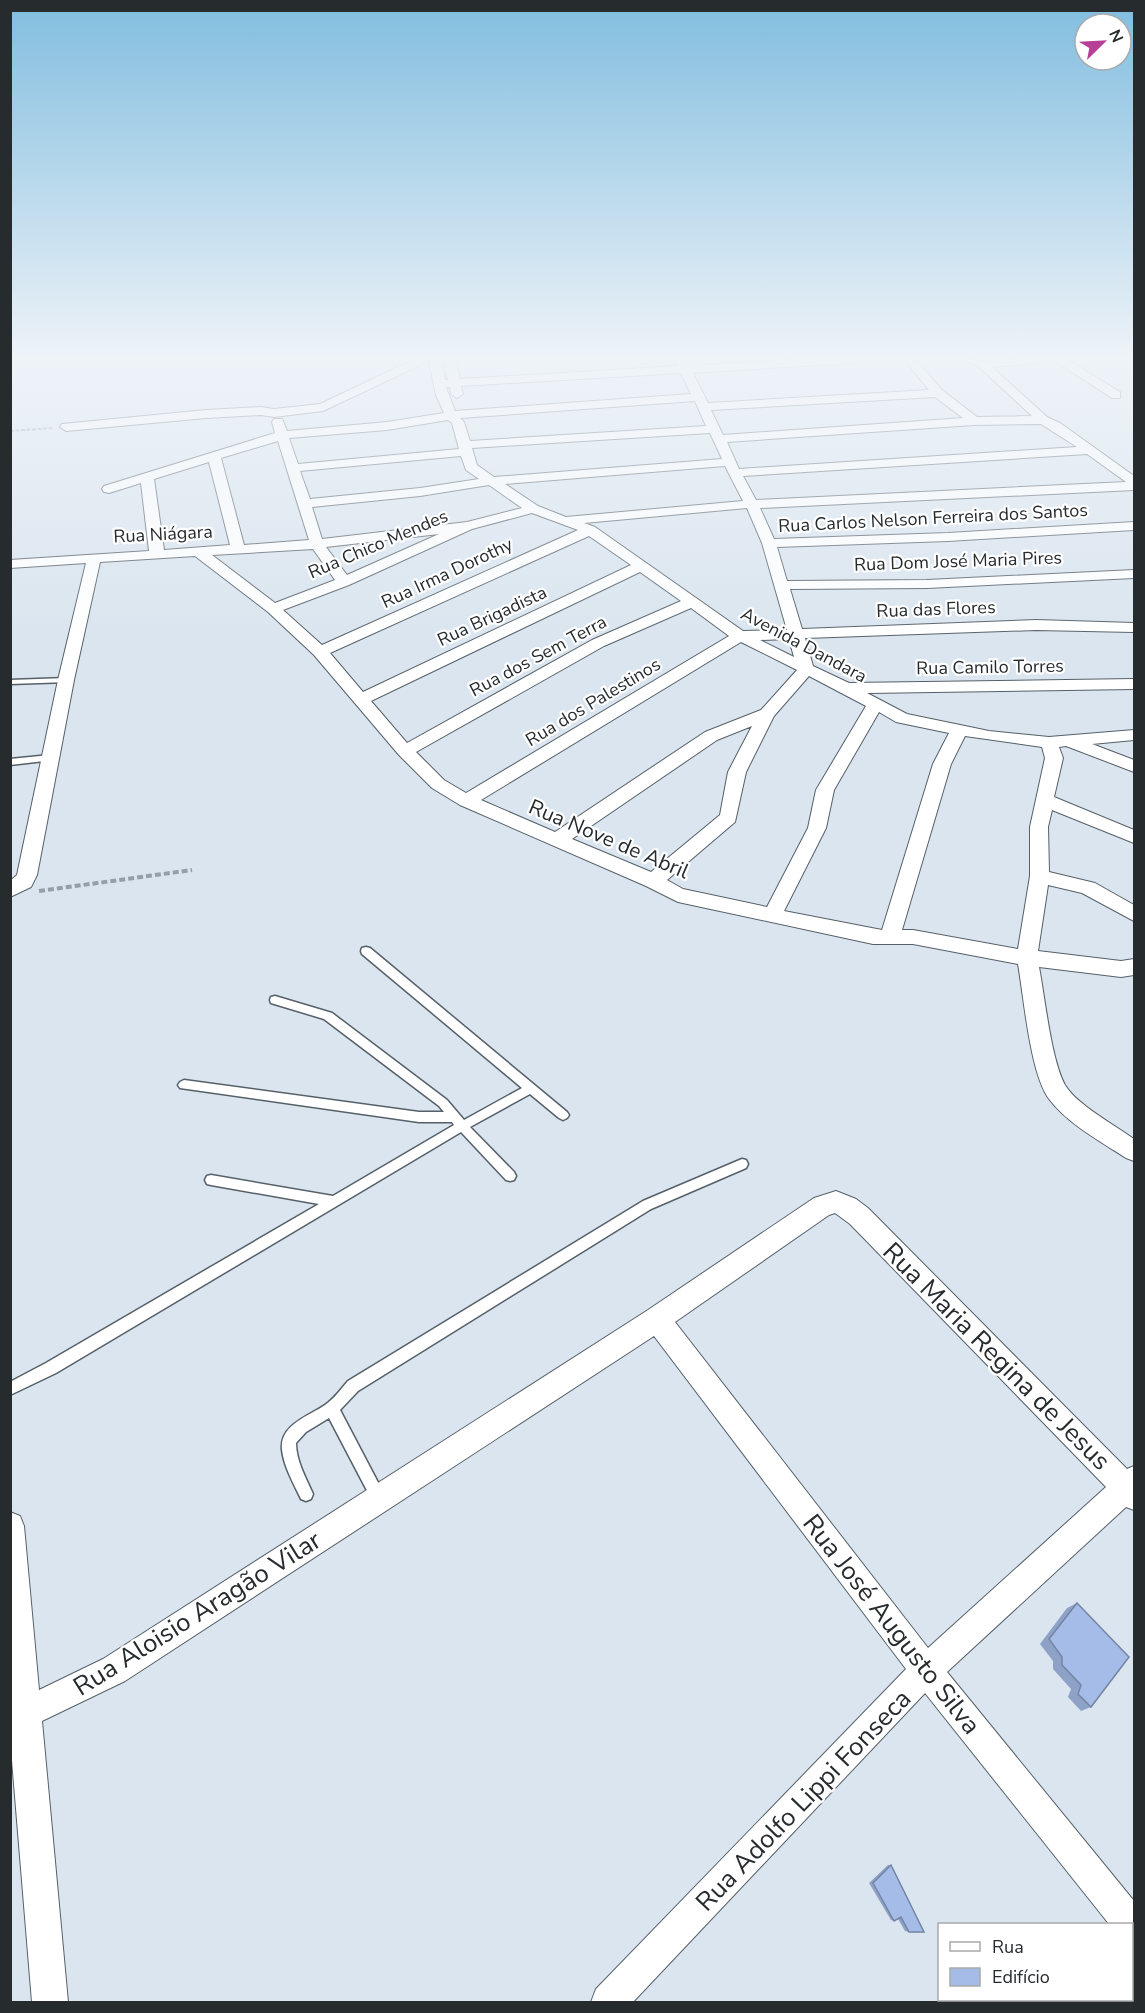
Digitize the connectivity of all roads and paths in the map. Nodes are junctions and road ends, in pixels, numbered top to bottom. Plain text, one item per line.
1 (227, 452) edge
2 (288, 452) edge
3 (432, 452) edge
4 (467, 452) edge
5 (724, 452) edge
6 (1051, 452) edge
7 (1092, 452) edge
8 (214, 456) junction
9 (293, 468) junction
10 (732, 468) junction
11 (147, 477) junction
12 (490, 481) junction
13 (1134, 484) edge
14 (109, 489) dead end
15 (305, 504) junction
16 (752, 504) junction
17 (533, 509) junction
18 (566, 520) junction
19 (467, 526) junction
20 (1134, 526) edge
21 (590, 530) junction
22 (769, 543) junction
23 (317, 544) junction
24 (238, 550) junction
25 (199, 552) junction
26 (157, 554) junction
27 (94, 558) junction
28 (10, 564) edge
29 (641, 566) junction
30 (1134, 574) edge
31 (344, 582) junction
32 (782, 585) junction
33 (692, 602) junction
34 (273, 609) junction
35 (1134, 627) edge
36 (797, 634) junction
37 (740, 636) junction
38 (320, 652) junction
39 (806, 669) junction
40 (66, 680) junction
41 (10, 682) edge
42 (1134, 684) edge
43 (846, 688) junction
44 (359, 700) junction
45 (875, 705) junction
46 (767, 714) junction
47 (959, 731) junction
48 (1134, 735) edge
49 (1049, 742) junction
50 (1069, 742) junction
51 (405, 751) junction
52 (50, 758) junction
53 (10, 762) edge
54 (1134, 766) edge
55 (1045, 800) junction
56 (466, 801) junction
57 (1134, 837) edge
58 (555, 841) junction
59 (192, 870) dead end
60 (1040, 876) junction
61 (652, 881) junction
62 (14, 889) edge
63 (1134, 914) edge
64 (773, 915) junction
65 (890, 937) junction
66 (366, 951) dead end
67 (1027, 958) junction
68 (1134, 968) edge
69 (275, 1000) dead end
70 (184, 1085) dead end
71 (532, 1088) junction
72 (562, 1115) dead end
73 (459, 1121) junction
74 (1134, 1151) edge
75 (742, 1164) dead end
76 (510, 1176) dead end
77 (211, 1180) dead end
78 (333, 1201) junction
79 (657, 1319) junction
80 (10, 1389) edge
81 (332, 1408) junction
82 (1132, 1488) edge
83 (306, 1494) dead end
84 (379, 1500) junction
85 (10, 1526) edge
86 (926, 1670) junction
87 (18, 1717) edge
88 (1129, 1923) edge
89 (620, 1998) edge
90 (50, 2002) edge

1 - 8 street
2 - 9 street
3 - 9 street
4 - 12 street, Avenida Dandara
5 - 10 street
6 - 10 street
7 - 13 street
8 - 11 street
8 - 24 street
9 - 15 street
10 - 12 street
10 - 16 street
11 - 14 street
11 - 26 street
12 - 15 street
12 - 17 street, Avenida Dandara
13 - 16 street
15 - 23 street
16 - 18 street
16 - 22 street
17 - 18 street, Avenida Dandara
17 - 19 street, Rua Chico Mendes
18 - 21 street, Avenida Dandara
19 - 23 street, Rua Niágara
19 - 31 street, Rua Chico Mendes
20 - 22 street, Rua Carlos Nelson Ferreira dos Santos
21 - 29 street, Avenida Dandara
21 - 38 street, Rua Irma Dorothy
22 - 32 street
23 - 24 street, Rua Niágara
23 - 31 street
24 - 25 street, Rua Niágara
25 - 26 street, Rua Niágara
25 - 34 street, Rua Nove de Abril
26 - 27 street, Rua Niágara
27 - 28 street, Rua Niágara
27 - 40 street
29 - 33 street, Avenida Dandara
29 - 44 street, Rua Brigadista
30 - 32 street, Rua Dom José Maria Pires
31 - 34 street, Rua Chico Mendes
32 - 36 street
33 - 37 street, Avenida Dandara
33 - 51 street, Rua dos Sem Terra
34 - 38 street, Rua Nove de Abril
35 - 36 street, Rua das Flores
36 - 37 street, Rua das Flores
36 - 39 street
37 - 39 street, Avenida Dandara
37 - 56 street, Rua dos Palestinos
38 - 44 street, Rua Nove de Abril
39 - 43 street, Avenida Dandara
39 - 46 street
40 - 41 lane
40 - 52 street
42 - 43 street, Rua Camilo Torres
43 - 45 street, Avenida Dandara
44 - 51 street, Rua Nove de Abril
45 - 47 street, Avenida Dandara
45 - 64 street
46 - 58 street
46 - 61 street
47 - 49 street, Avenida Dandara
47 - 65 street
48 - 50 street, Avenida Dandara
49 - 50 street, Avenida Dandara
49 - 55 street
50 - 54 street
51 - 56 street, Rua Nove de Abril
52 - 53 lane
52 - 62 street
55 - 57 street
55 - 60 street
56 - 58 street, Rua Nove de Abril
58 - 61 street, Rua Nove de Abril
59 - 62 path
60 - 63 street
60 - 67 street
61 - 64 street, Rua Nove de Abril
64 - 65 street, Rua Nove de Abril
65 - 67 street, Rua Nove de Abril
66 - 71 lane
67 - 68 street, Rua Nove de Abril
67 - 74 street
69 - 73 lane
70 - 73 lane
71 - 72 lane
71 - 73 lane
73 - 76 lane
73 - 78 lane
75 - 81 lane
77 - 78 lane
78 - 80 lane
79 - 82 street, Rua Maria Regina de Jesus
79 - 84 street, Rua Aloisio Aragão Vilar
79 - 86 street, Rua José Augusto Silva
81 - 83 lane
81 - 84 lane
82 - 86 street, Rua Adolfo Lippi Fonseca
84 - 87 street, Rua Aloisio Aragão Vilar
85 - 87 street
86 - 88 street, Rua José Augusto Silva
86 - 89 street, Rua Adolfo Lippi Fonseca
87 - 90 street

